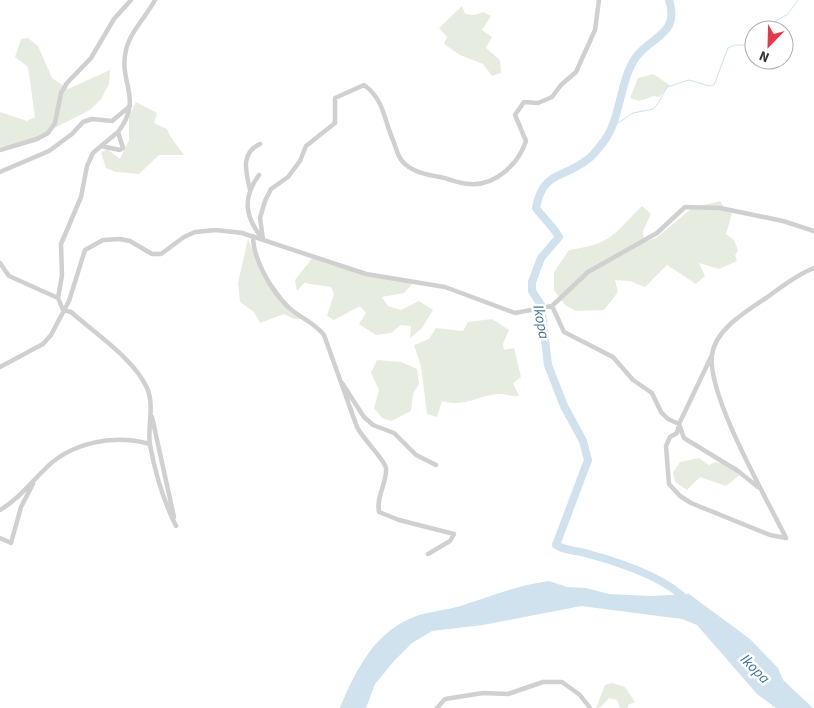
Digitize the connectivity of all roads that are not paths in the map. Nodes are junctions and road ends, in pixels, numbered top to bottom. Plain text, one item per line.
1 (131, 0) edge
2 (155, 0) edge
3 (599, 0) edge
4 (131, 105) junction
5 (118, 132) junction
6 (260, 144) dead end
7 (101, 146) junction
8 (0, 150) edge
9 (0, 172) edge
10 (259, 175) dead end
11 (250, 191) junction
12 (814, 231) edge
13 (253, 236) junction
14 (263, 239) junction
15 (0, 263) edge
16 (814, 268) edge
17 (58, 298) junction
18 (552, 306) junction
19 (63, 310) junction
20 (712, 355) junction
21 (0, 367) edge
22 (340, 380) junction
23 (150, 407) junction
24 (679, 424) junction
25 (150, 444) junction
26 (436, 465) dead end
27 (38, 476) junction
28 (759, 488) junction
29 (0, 510) edge
30 (0, 538) edge
31 (428, 554) dead end
32 (437, 708) edge
33 (590, 708) edge

1 - 8 street
2 - 4 street
3 - 14 street
4 - 5 street
4 - 9 street
5 - 7 street
5 - 7 street
6 - 11 street
7 - 17 street
10 - 11 street
11 - 14 street
12 - 18 street
13 - 14 street
13 - 19 street
13 - 22 street
14 - 18 street
15 - 17 street
16 - 20 street
17 - 19 street
18 - 24 street
19 - 21 street
19 - 23 street
20 - 24 street
20 - 28 street
22 - 26 street
22 - 31 street
23 - 25 street
23 - 25 street
24 - 28 street
24 - 28 street
25 - 27 street
27 - 29 street
27 - 30 street
32 - 33 street

